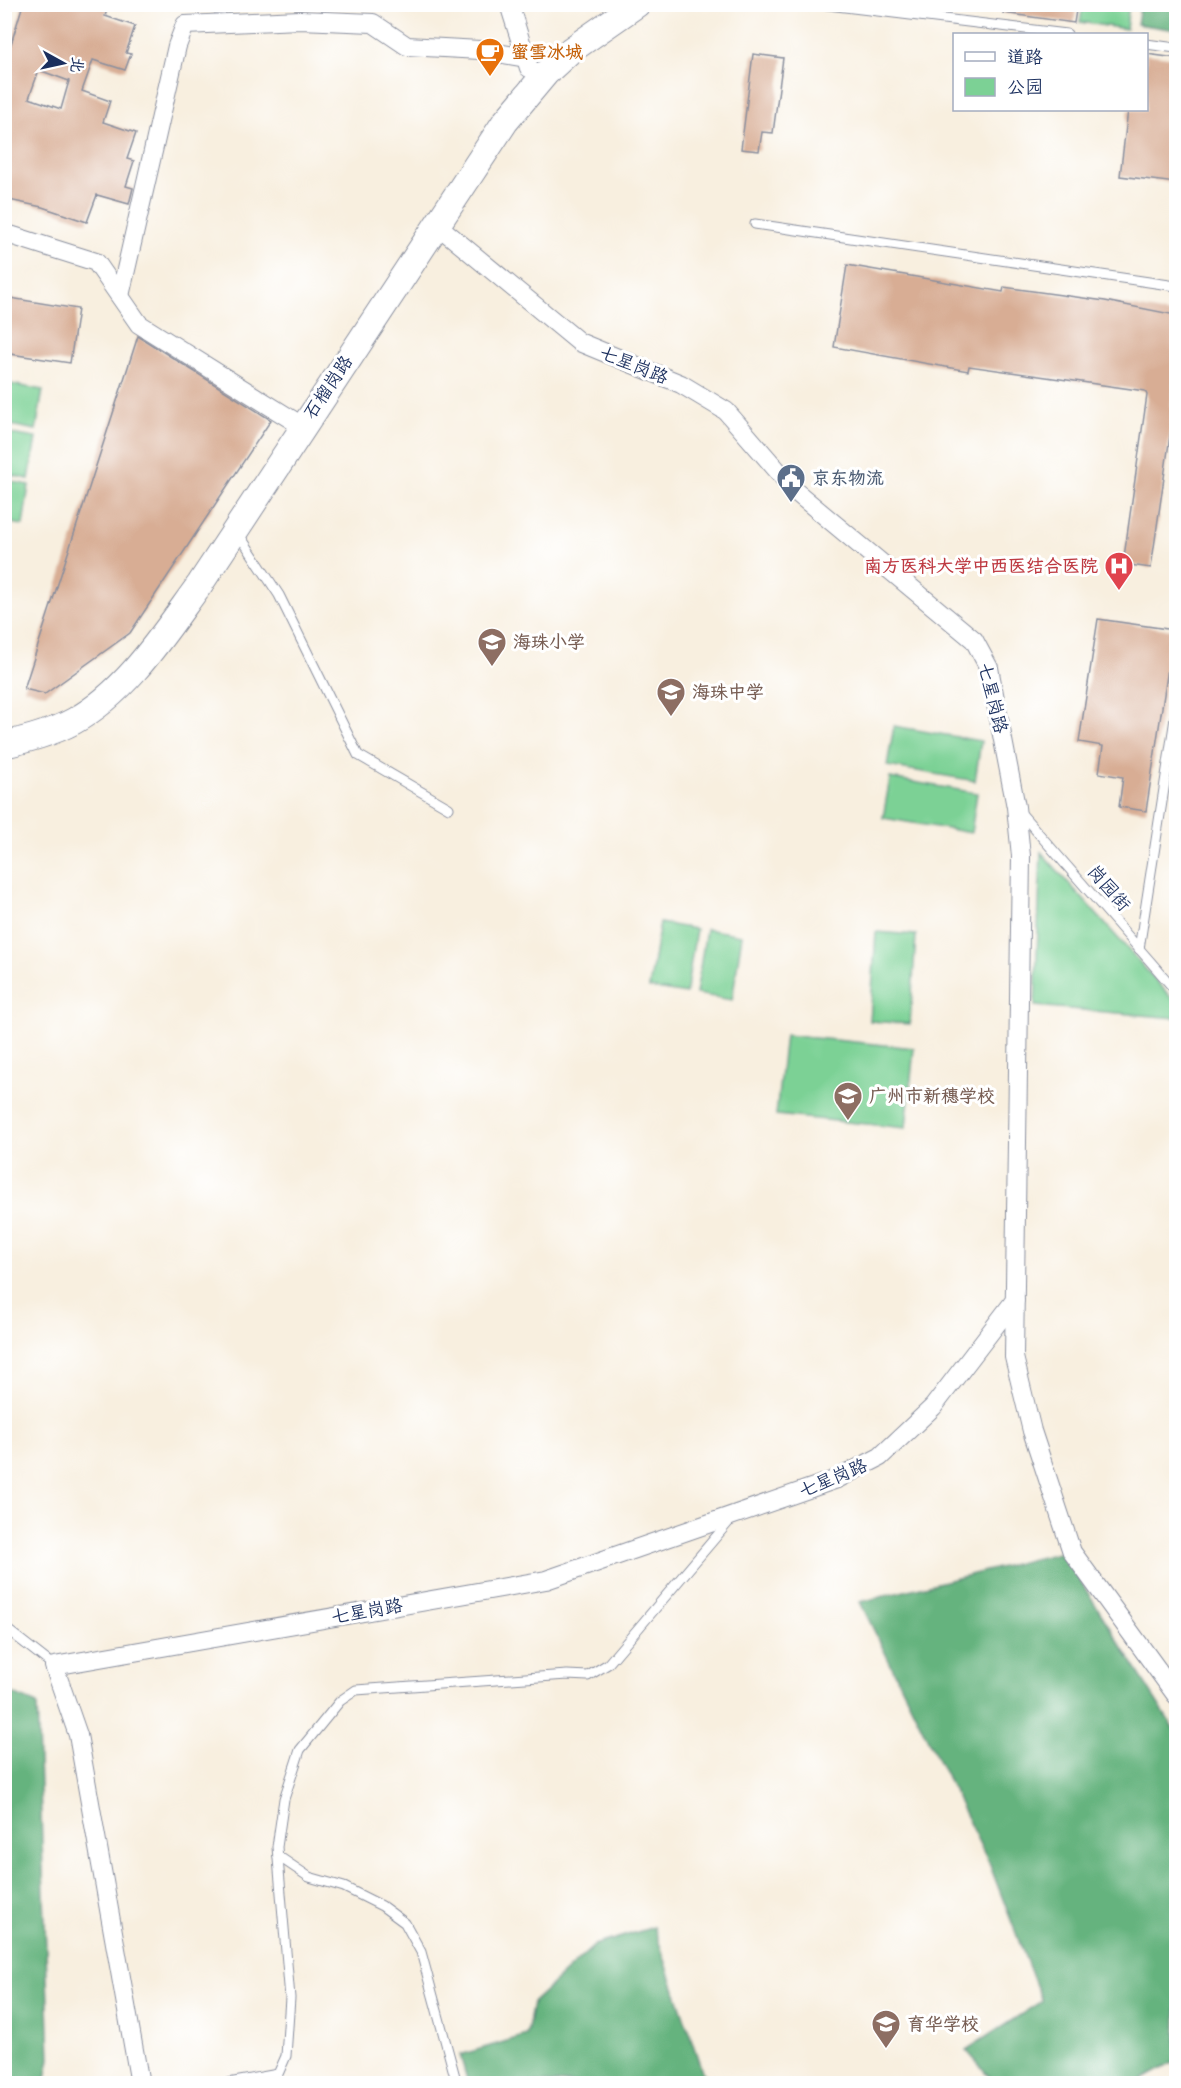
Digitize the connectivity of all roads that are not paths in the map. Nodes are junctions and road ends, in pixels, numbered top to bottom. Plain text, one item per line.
1 (509, 4) edge
2 (637, 4) edge
3 (820, 4) edge
4 (1059, 33) edge
5 (1148, 44) edge
6 (1176, 48) edge
7 (526, 58) junction
8 (535, 86) junction
9 (436, 224) junction
10 (755, 224) dead end
11 (4, 234) edge
12 (1176, 286) edge
13 (120, 296) junction
14 (302, 426) junction
15 (235, 528) junction
16 (1176, 712) edge
17 (5, 743) edge
18 (1016, 807) junction
19 (449, 808) dead end
20 (1139, 949) junction
21 (1176, 991) edge
22 (1015, 1300) junction
23 (736, 1514) junction
24 (4, 1627) edge
25 (54, 1666) junction
26 (1176, 1695) edge
27 (278, 1856) junction
28 (140, 2084) edge
29 (223, 2084) edge
30 (457, 2084) edge

1 - 7 street
2 - 8 main road, 石榴岗路
3 - 4 lane
5 - 6 lane
7 - 8 street
7 - 13 street
8 - 9 main road, 石榴岗路
9 - 14 main road, 石榴岗路
9 - 18 street, 七星岗路
10 - 12 lane
11 - 13 street
13 - 14 street
14 - 15 main road, 石榴岗路
15 - 17 main road, 石榴岗路
15 - 19 lane
16 - 20 lane
18 - 20 lane, 岗园街
18 - 22 street, 七星岗路
20 - 21 lane, 岗园街
22 - 23 street, 七星岗路
22 - 26 street, 七星岗路
23 - 25 street, 七星岗路
23 - 27 lane
24 - 25 lane
25 - 28 street
27 - 29 lane
27 - 30 lane

